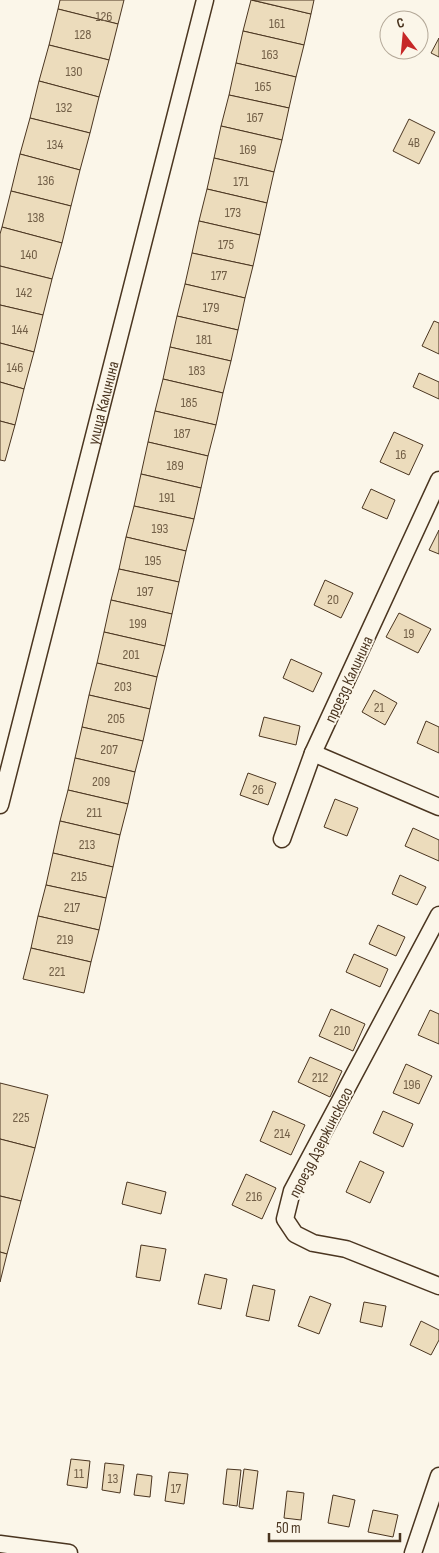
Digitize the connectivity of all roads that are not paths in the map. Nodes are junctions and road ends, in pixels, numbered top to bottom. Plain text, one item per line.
1 (205, 0) edge
2 (439, 480) edge
3 (313, 753) junction
4 (0, 805) edge
5 (439, 807) edge
6 (282, 839) dead end
7 (439, 915) edge
8 (439, 1286) edge
9 (439, 1476) edge
10 (4, 1547) edge
11 (69, 1553) edge
12 (413, 1553) edge

1 - 4 street, улица Калинина
2 - 3 street, проезд Калинина
3 - 5 street
3 - 6 street, проезд Калинина
7 - 8 street, проезд Дзержинского
9 - 12 street
10 - 11 street

